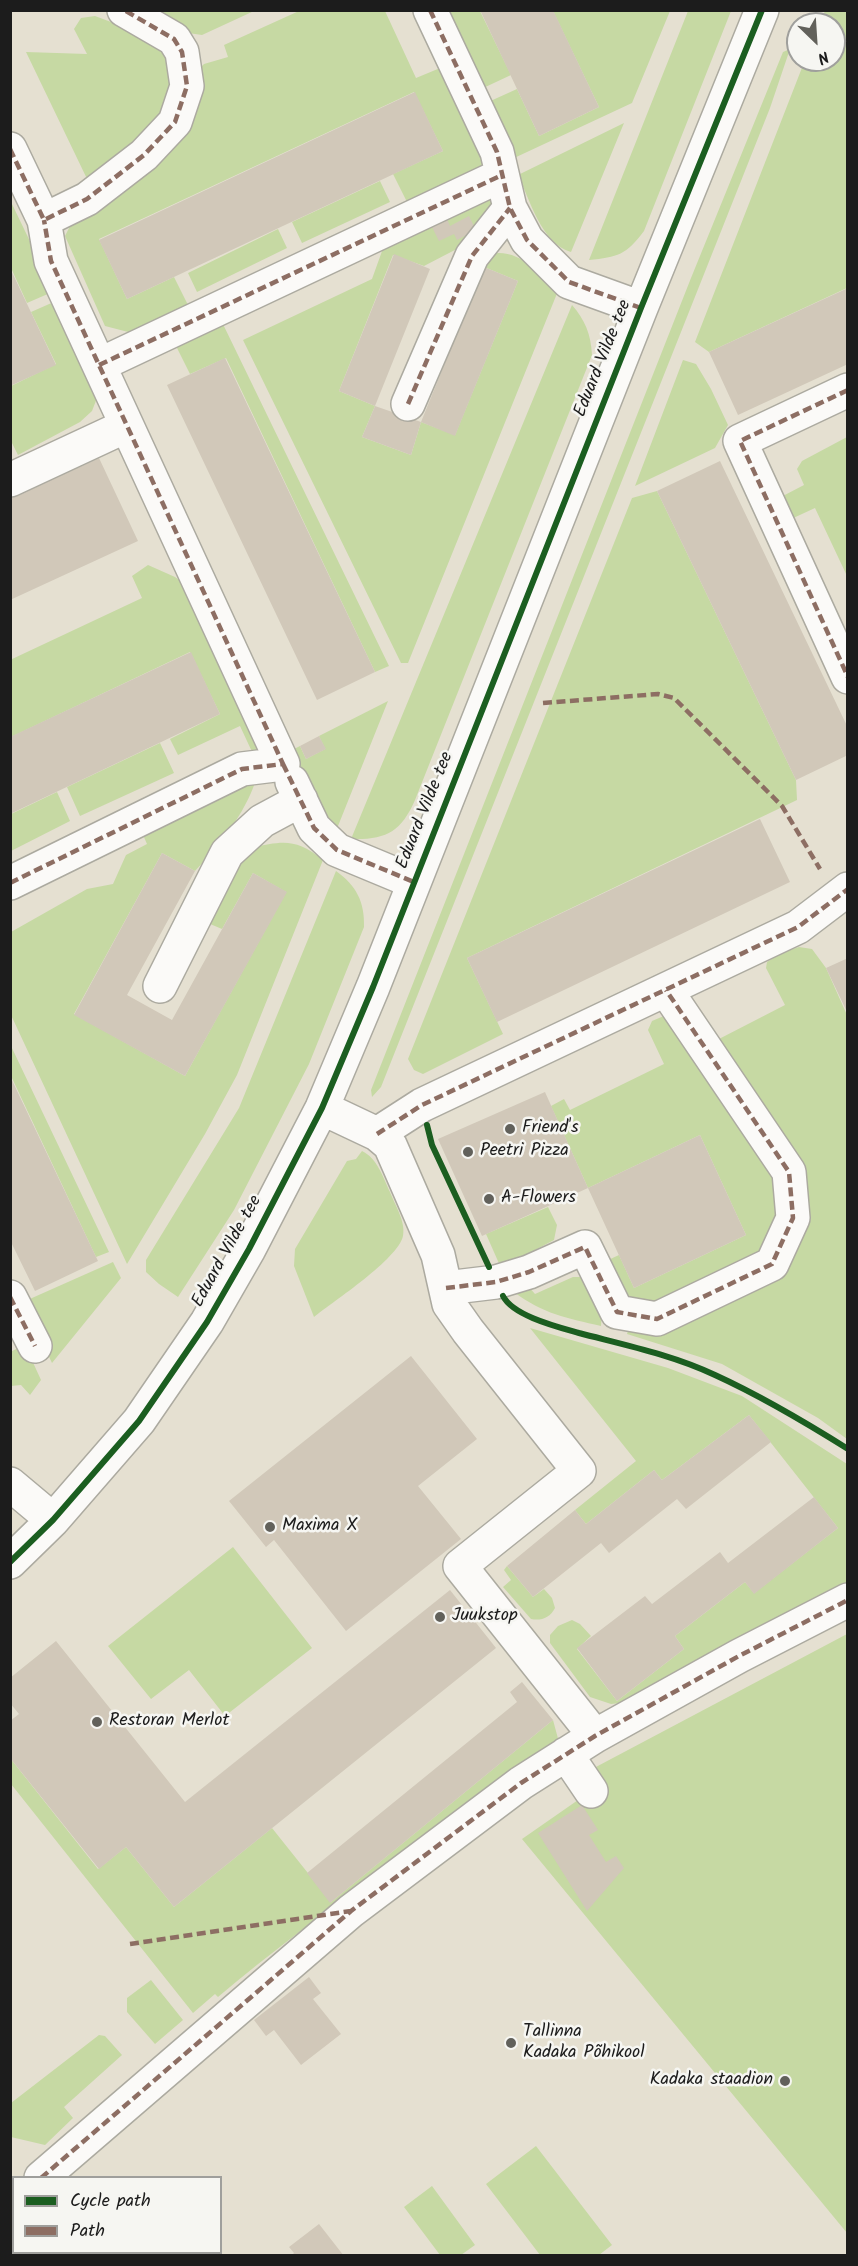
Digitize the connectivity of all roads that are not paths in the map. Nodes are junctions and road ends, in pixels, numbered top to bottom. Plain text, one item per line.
1 (124, 10) edge
2 (430, 10) edge
3 (762, 10) edge
4 (10, 149) edge
5 (502, 175) junction
6 (510, 208) junction
7 (44, 220) junction
8 (640, 308) junction
9 (99, 365) junction
10 (848, 390) edge
11 (408, 404) dead end
12 (126, 426) junction
13 (10, 480) edge
14 (848, 677) edge
15 (283, 764) junction
16 (301, 800) junction
17 (414, 882) junction
18 (10, 883) edge
19 (848, 889) edge
20 (160, 986) dead end
21 (666, 990) junction
22 (322, 1108) junction
23 (377, 1134) junction
24 (446, 1288) junction
25 (10, 1297) edge
26 (35, 1346) dead end
27 (10, 1484) edge
28 (53, 1520) junction
29 (10, 1562) edge
30 (848, 1600) edge
31 (595, 1736) junction
32 (566, 1754) junction
33 (591, 1791) dead end
34 (43, 2176) edge

1 - 7 street
2 - 5 street
3 - 8 street, Eduard Vilde tee
4 - 7 street
5 - 6 street
5 - 9 street
6 - 8 street
6 - 11 street
7 - 9 street
8 - 17 street, Eduard Vilde tee
9 - 12 street
10 - 14 street
12 - 13 street
12 - 15 street
15 - 16 street
15 - 18 street
16 - 17 street
16 - 20 street
17 - 22 street, Eduard Vilde tee
19 - 21 street
21 - 23 street
21 - 24 street
22 - 23 street
22 - 28 street, Eduard Vilde tee
23 - 24 street
24 - 31 street
25 - 26 street
27 - 28 street
28 - 29 street, Eduard Vilde tee
30 - 31 street
31 - 32 street
32 - 33 street
32 - 34 street

